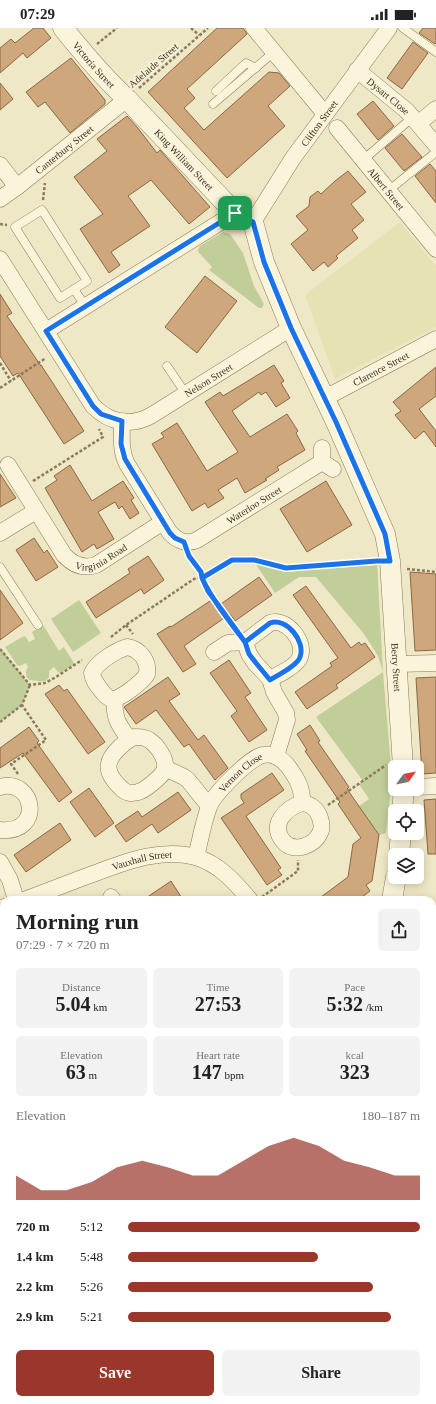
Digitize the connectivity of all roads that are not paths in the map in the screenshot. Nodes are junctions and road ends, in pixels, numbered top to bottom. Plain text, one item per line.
1 (63, 28) edge
2 (254, 28) edge
3 (389, 28) edge
4 (403, 28) edge
5 (274, 52) junction
6 (436, 52) edge
7 (256, 68) junction
8 (357, 70) junction
9 (216, 91) dead end
10 (127, 99) junction
11 (213, 104) dead end
12 (436, 109) edge
13 (325, 114) junction
14 (416, 120) junction
15 (337, 128) dead end
16 (436, 145) edge
17 (436, 152) edge
18 (363, 160) junction
19 (0, 165) edge
20 (17, 187) junction
21 (388, 191) junction
22 (0, 199) edge
23 (235, 213) junction
24 (253, 222) junction
25 (436, 249) edge
26 (1, 261) edge
27 (74, 289) junction
28 (85, 306) junction
29 (291, 328) junction
30 (46, 331) junction
31 (436, 339) edge
32 (167, 366) dead end
33 (186, 394) junction
34 (325, 398) junction
35 (122, 421) junction
36 (326, 460) dead end
37 (8, 465) dead end
38 (36, 511) junction
39 (163, 522) junction
40 (0, 533) edge
41 (0, 567) edge
42 (38, 625) dead end
43 (245, 642) junction
44 (214, 652) dead end
45 (436, 663) edge
46 (398, 664) junction
47 (270, 680) junction
48 (115, 699) dead end
49 (129, 739) junction
50 (276, 756) junction
51 (403, 760) edge
52 (165, 768) junction
53 (436, 786) edge
54 (0, 787) edge
55 (424, 787) edge
56 (302, 803) junction
57 (209, 806) junction
58 (0, 830) edge
59 (196, 857) junction
60 (0, 862) edge
61 (395, 884) edge
62 (15, 896) edge
63 (35, 896) edge
64 (247, 896) edge
65 (393, 896) edge

1 - 10 street, Victoria Street
2 - 5 street
3 - 8 street, Clifton Street
4 - 6 lane
5 - 7 lane
5 - 13 street
7 - 9 lane
7 - 11 lane
8 - 13 street, Clifton Street
8 - 14 street, Dysart Close
10 - 20 street, Canterbury Street
10 - 23 street, King William Street
12 - 14 street, Dysart Close
13 - 24 street, Clifton Street
14 - 16 street, Dysart Close
14 - 18 lane
15 - 18 street, Albert Street
17 - 21 lane
18 - 21 street, Albert Street
19 - 20 street
20 - 22 street, Canterbury Street
21 - 25 street, Albert Street
23 - 24 street, King William Street
23 - 28 street
24 - 29 street
26 - 30 street
27 - 27 lane
27 - 28 lane
28 - 30 street
29 - 33 street, Nelson Street
29 - 34 street
30 - 35 street, Nelson Street
31 - 34 street, Clarence Street
32 - 33 lane
33 - 35 street, Nelson Street
34 - 46 street, Berry Street
35 - 39 street
36 - 39 street, Waterloo Street
37 - 38 street, Virginia Road
38 - 39 street, Virginia Road
38 - 40 street
41 - 42 lane
43 - 44 street
43 - 47 street
43 - 47 street
45 - 46 street
46 - 51 street, Berry Street
47 - 50 street
48 - 49 street
49 - 52 street
49 - 52 street
50 - 56 street, Vernon Close
50 - 57 street, Vernon Close
52 - 57 street
53 - 55 street
54 - 58 street
56 - 56 street
57 - 59 street, Vernon Close
59 - 63 street, Vauxhall Street
59 - 64 street, Vauxhall Street
60 - 62 street
61 - 65 street

